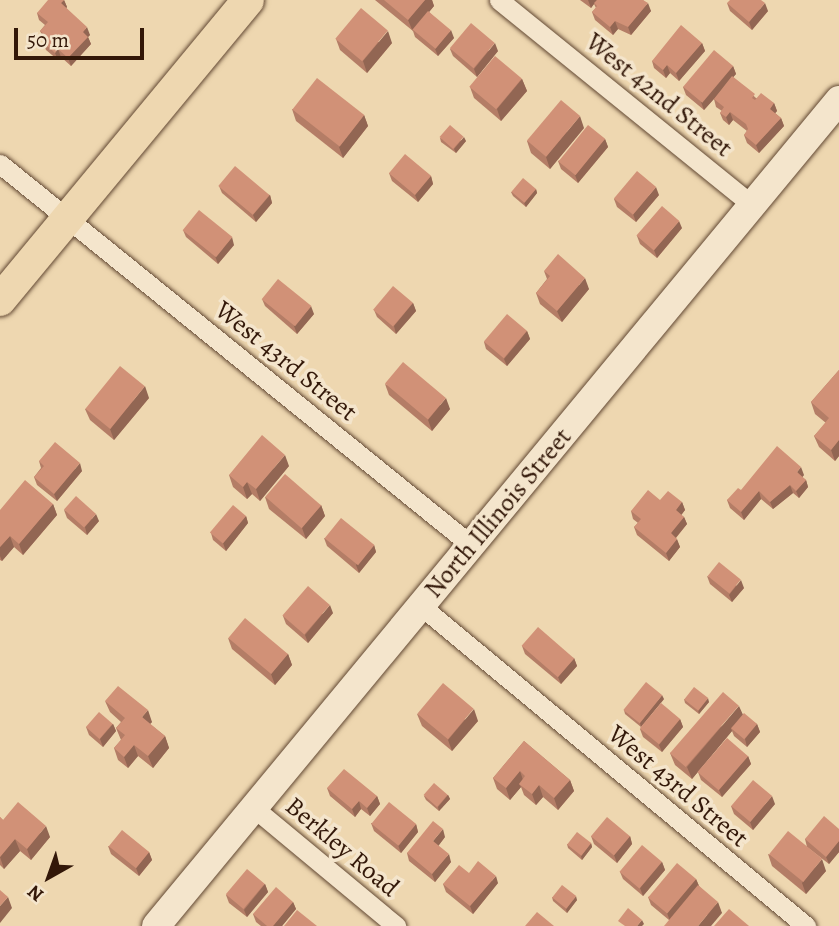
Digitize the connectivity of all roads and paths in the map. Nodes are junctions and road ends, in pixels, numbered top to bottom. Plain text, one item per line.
1 (248, 0) edge
2 (499, 0) edge
3 (839, 100) edge
4 (0, 164) edge
5 (752, 205) junction
6 (67, 219) junction
7 (0, 300) edge
8 (471, 545) junction
9 (421, 606) junction
10 (254, 808) junction
11 (156, 926) edge
12 (396, 926) edge
13 (806, 926) edge

1 - 6 main road
2 - 5 street, West 42nd Street
3 - 5 street, North Illinois Street
4 - 6 street, West 43rd Street
5 - 8 street, North Illinois Street
6 - 7 main road
6 - 8 street, West 43rd Street
8 - 9 street, North Illinois Street
9 - 10 street, North Illinois Street
9 - 13 street, West 43rd Street
10 - 11 street, North Illinois Street
10 - 12 street, Berkley Road

